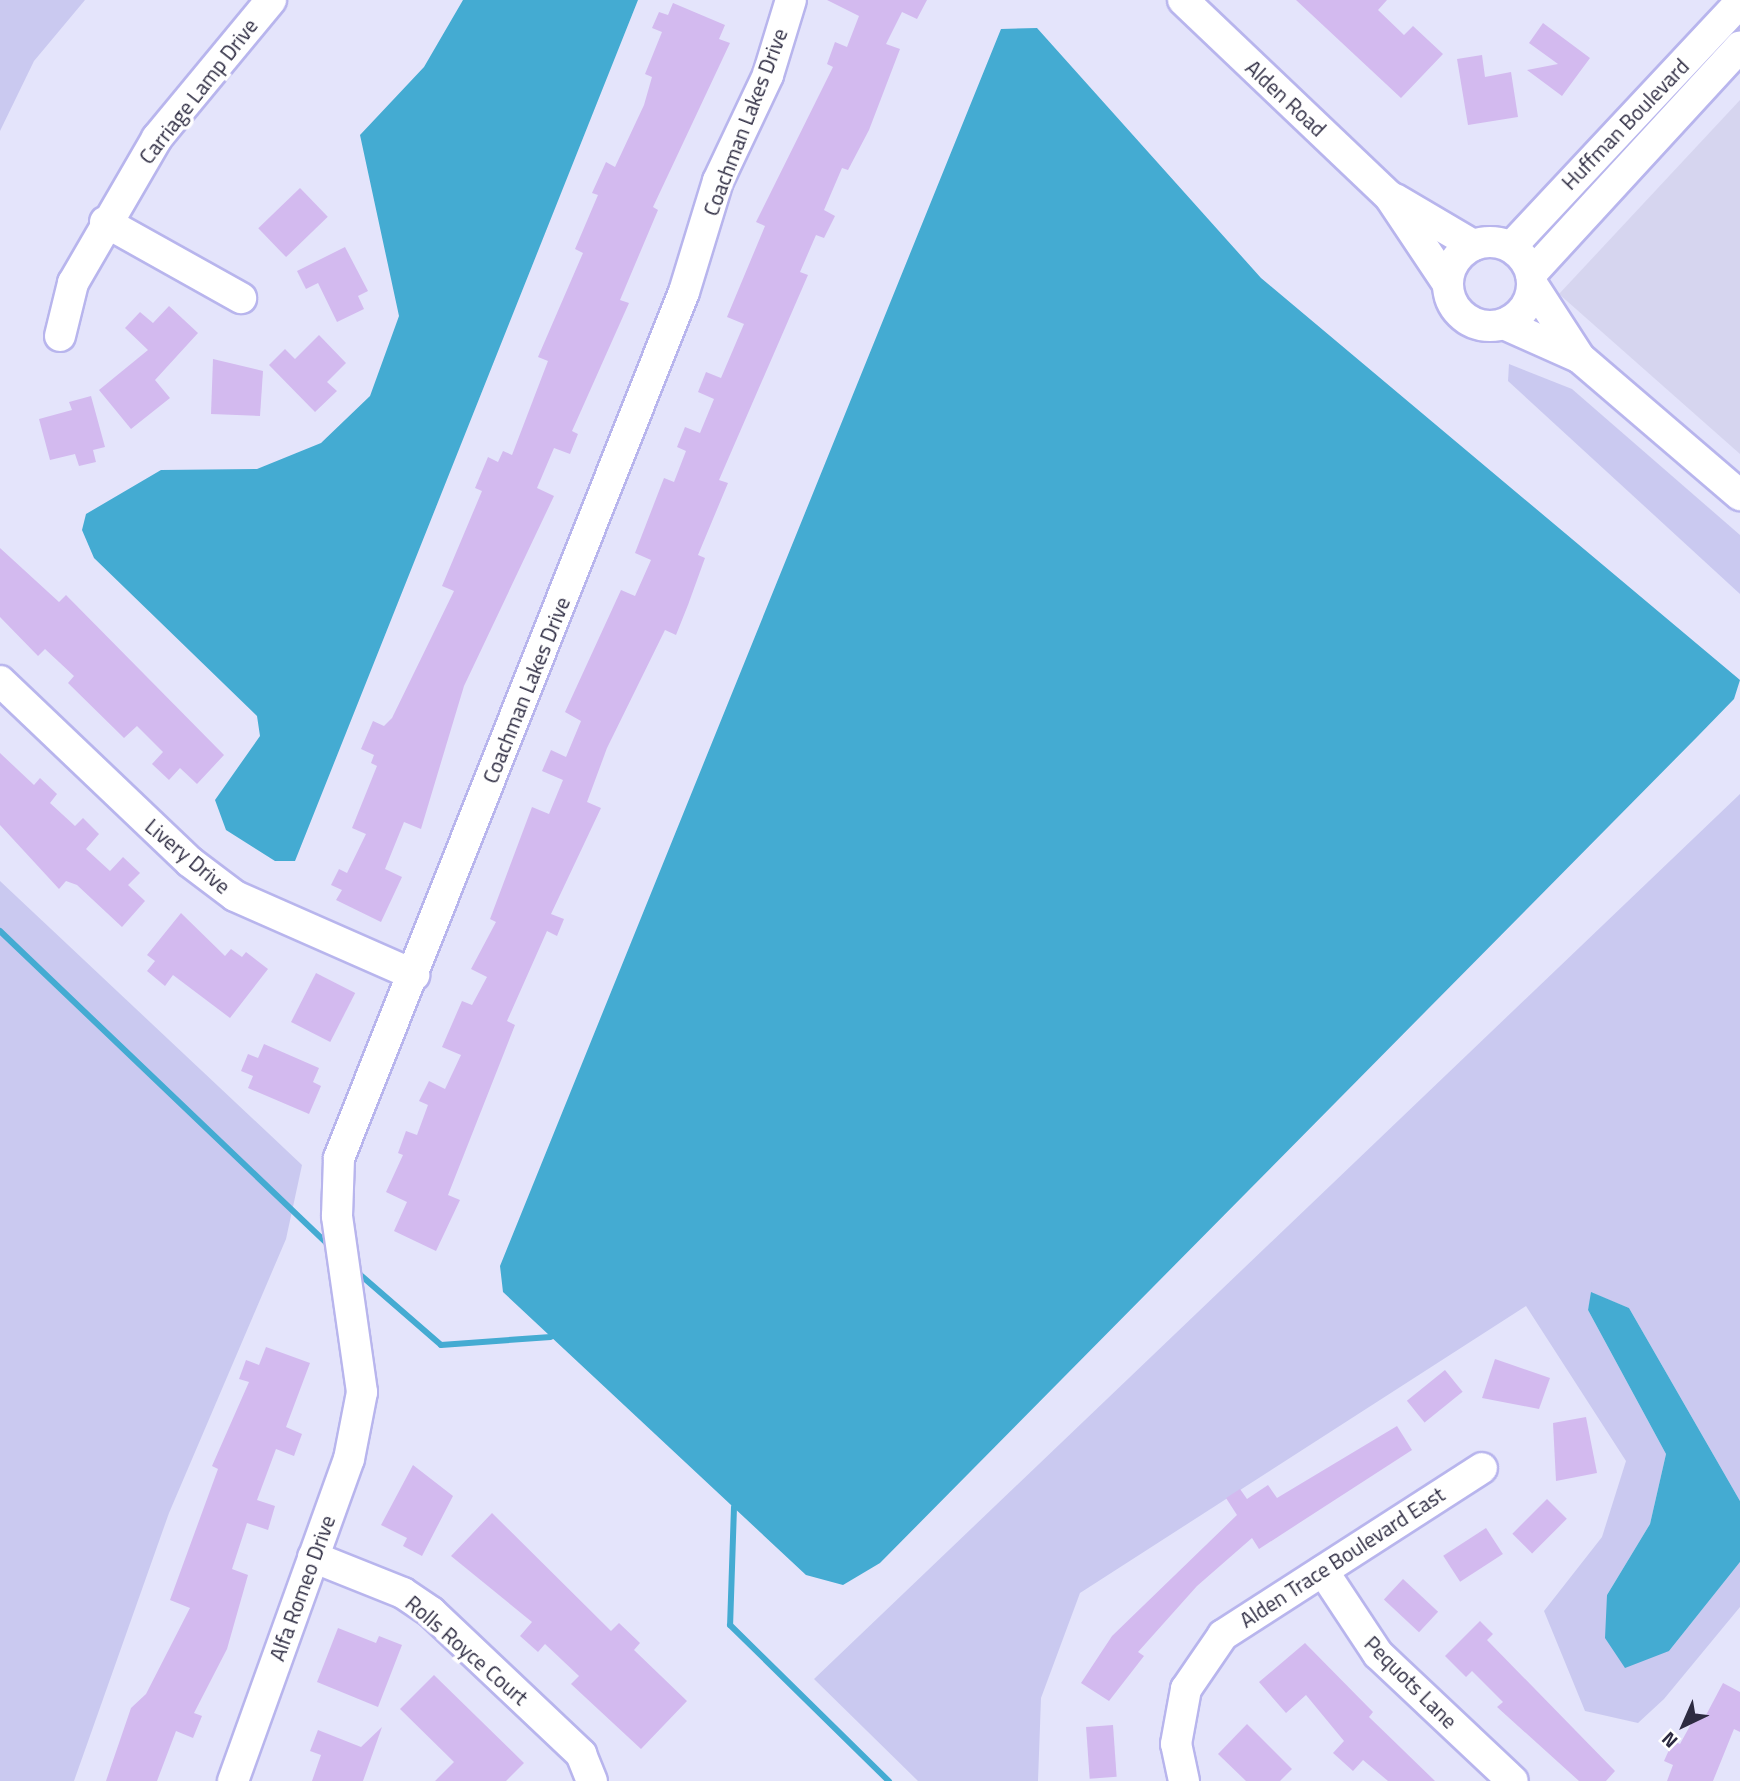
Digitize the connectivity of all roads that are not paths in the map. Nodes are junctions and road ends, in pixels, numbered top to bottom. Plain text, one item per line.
1 (271, 0) edge
2 (791, 0) edge
3 (1183, 0) edge
4 (1740, 2) edge
5 (1740, 47) edge
6 (1389, 196) junction
7 (105, 222) junction
8 (1473, 245) junction
9 (1511, 247) junction
10 (1531, 279) junction
11 (1448, 284) junction
12 (241, 298) dead end
13 (1504, 324) junction
14 (60, 336) dead end
15 (1580, 358) junction
16 (1740, 495) edge
17 (0, 681) edge
18 (414, 975) junction
19 (362, 1392) joint
20 (1482, 1468) dead end
21 (313, 1557) junction
22 (1323, 1571) junction
23 (233, 1781) edge
24 (592, 1781) edge
25 (1184, 1781) edge
26 (1513, 1781) edge

1 - 7 street, Carriage Lamp Drive
2 - 18 street, Coachman Lakes Drive
3 - 6 street, Alden Road
4 - 9 street, Huffman Boulevard
5 - 10 street, Huffman Boulevard
6 - 8 street, Alden Road
6 - 11 street, Alden Road
7 - 12 street
7 - 14 street, Carriage Lamp Drive
8 - 9 street
8 - 11 street
9 - 10 street
10 - 13 street
10 - 15 street
11 - 13 street
13 - 15 street
15 - 16 street
17 - 18 street, Livery Drive
18 - 19 street, Coachman Lakes Drive
19 - 21 street, Alfa Romeo Drive
20 - 22 street, Alden Trace Boulevard East
21 - 23 street, Alfa Romeo Drive
21 - 24 street, Rolls Royce Court
22 - 25 street, Alden Trace Boulevard East
22 - 26 street, Pequots Lane

